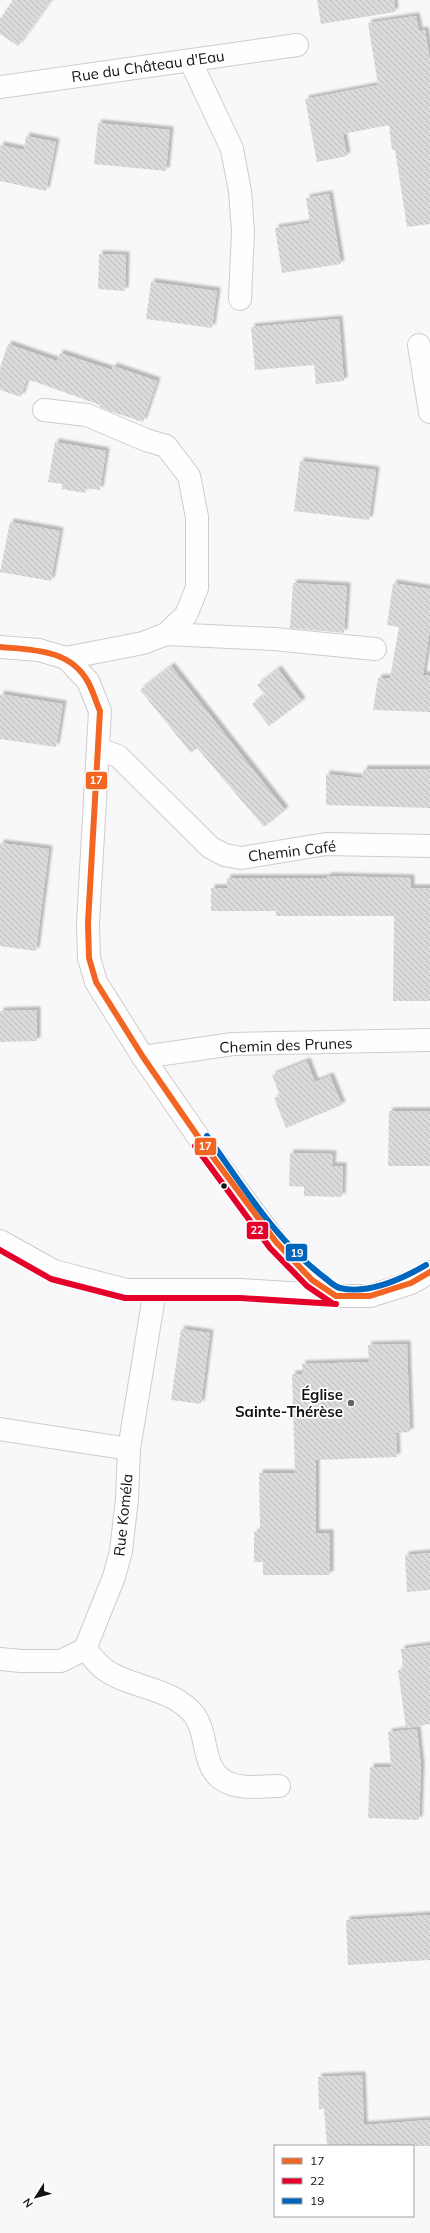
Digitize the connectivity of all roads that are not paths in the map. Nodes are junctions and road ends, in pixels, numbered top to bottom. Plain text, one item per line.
1 (297, 44) dead end
2 (190, 60) junction
3 (0, 87) edge
4 (240, 299) dead end
5 (419, 345) dead end
6 (44, 410) dead end
7 (430, 412) edge
8 (166, 634) junction
9 (0, 647) edge
10 (375, 649) dead end
11 (66, 658) junction
12 (98, 749) junction
13 (430, 846) edge
14 (430, 1040) edge
15 (143, 1057) junction
16 (0, 1241) edge
17 (430, 1272) edge
18 (155, 1290) junction
19 (336, 1296) junction
20 (0, 1429) edge
21 (129, 1449) junction
22 (85, 1649) junction
23 (0, 1659) edge
24 (279, 1786) dead end

1 - 2 street, Rue du Château d'Eau
2 - 3 street, Rue du Château d'Eau
2 - 4 street
5 - 7 street
6 - 8 street
8 - 10 street
8 - 11 street
9 - 11 street
11 - 12 street
12 - 13 street, Chemin Café
12 - 15 street
14 - 15 street, Chemin des Prunes
15 - 19 street
16 - 18 street
17 - 19 street
18 - 19 street
18 - 21 street, Rue Koméla
20 - 21 street
21 - 22 street, Rue Koméla
22 - 23 street
22 - 24 street

